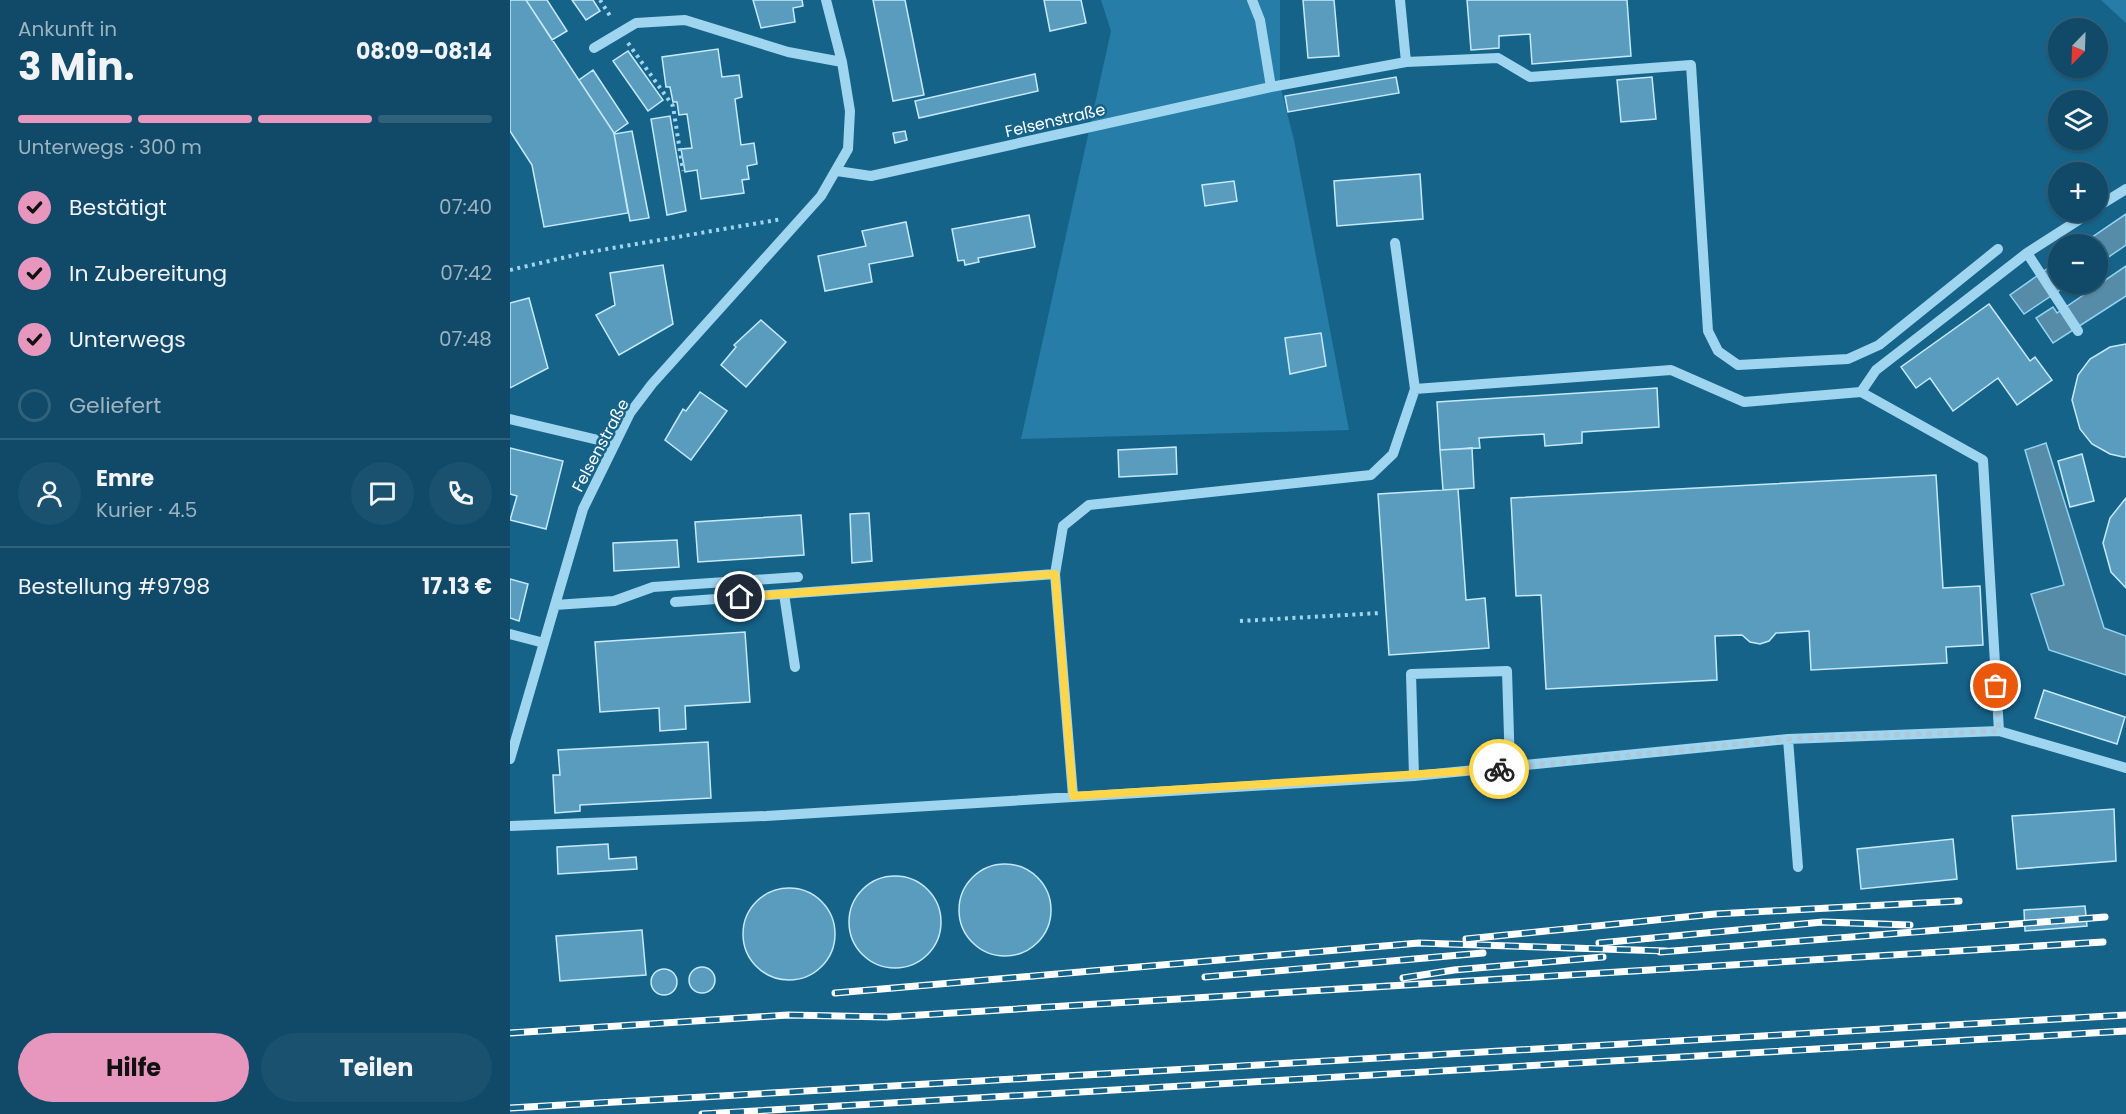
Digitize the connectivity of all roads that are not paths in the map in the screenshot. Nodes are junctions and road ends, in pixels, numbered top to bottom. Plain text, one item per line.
1 (826, 0) edge
2 (1252, 0) edge
3 (1400, 0) edge
4 (594, 48) dead end
5 (842, 62) junction
6 (1406, 62) junction
7 (1275, 86) junction
8 (837, 171) junction
9 (2126, 189) edge
10 (2108, 200) edge
11 (2075, 222) edge
12 (1395, 243) dead end
13 (1998, 249) dead end
14 (2027, 253) junction
15 (2078, 331) dead end
16 (1415, 389) junction
17 (1861, 392) junction
18 (510, 419) edge
19 (615, 444) junction
20 (1055, 574) junction
21 (798, 577) dead end
22 (784, 594) junction
23 (675, 602) dead end
24 (555, 605) junction
25 (510, 634) edge
26 (544, 643) junction
27 (795, 667) dead end
28 (1999, 731) junction
29 (1788, 739) junction
30 (510, 759) edge
31 (1510, 768) junction
32 (2126, 768) edge
33 (1414, 776) junction
34 (1073, 796) junction
35 (510, 826) edge
36 (1798, 867) dead end

1 - 5 street, Felsenstraße
2 - 7 street
3 - 6 street
4 - 5 street
5 - 8 street, Felsenstraße
6 - 7 street, Felsenstraße
6 - 13 street, Felsenstraße
7 - 8 street, Felsenstraße
8 - 19 street, Felsenstraße
9 - 10 street
11 - 14 street
12 - 16 street
14 - 15 street
14 - 17 street
16 - 17 street
16 - 20 street
17 - 28 street
18 - 19 street
19 - 24 street, Felsenstraße
20 - 22 street
20 - 34 street
21 - 24 street
22 - 23 street
22 - 27 street
24 - 26 street, Felsenstraße
25 - 26 street
26 - 30 street, Felsenstraße
28 - 29 street
28 - 32 street
29 - 31 street
29 - 36 street
31 - 33 street
31 - 33 street
33 - 34 street
34 - 35 street

